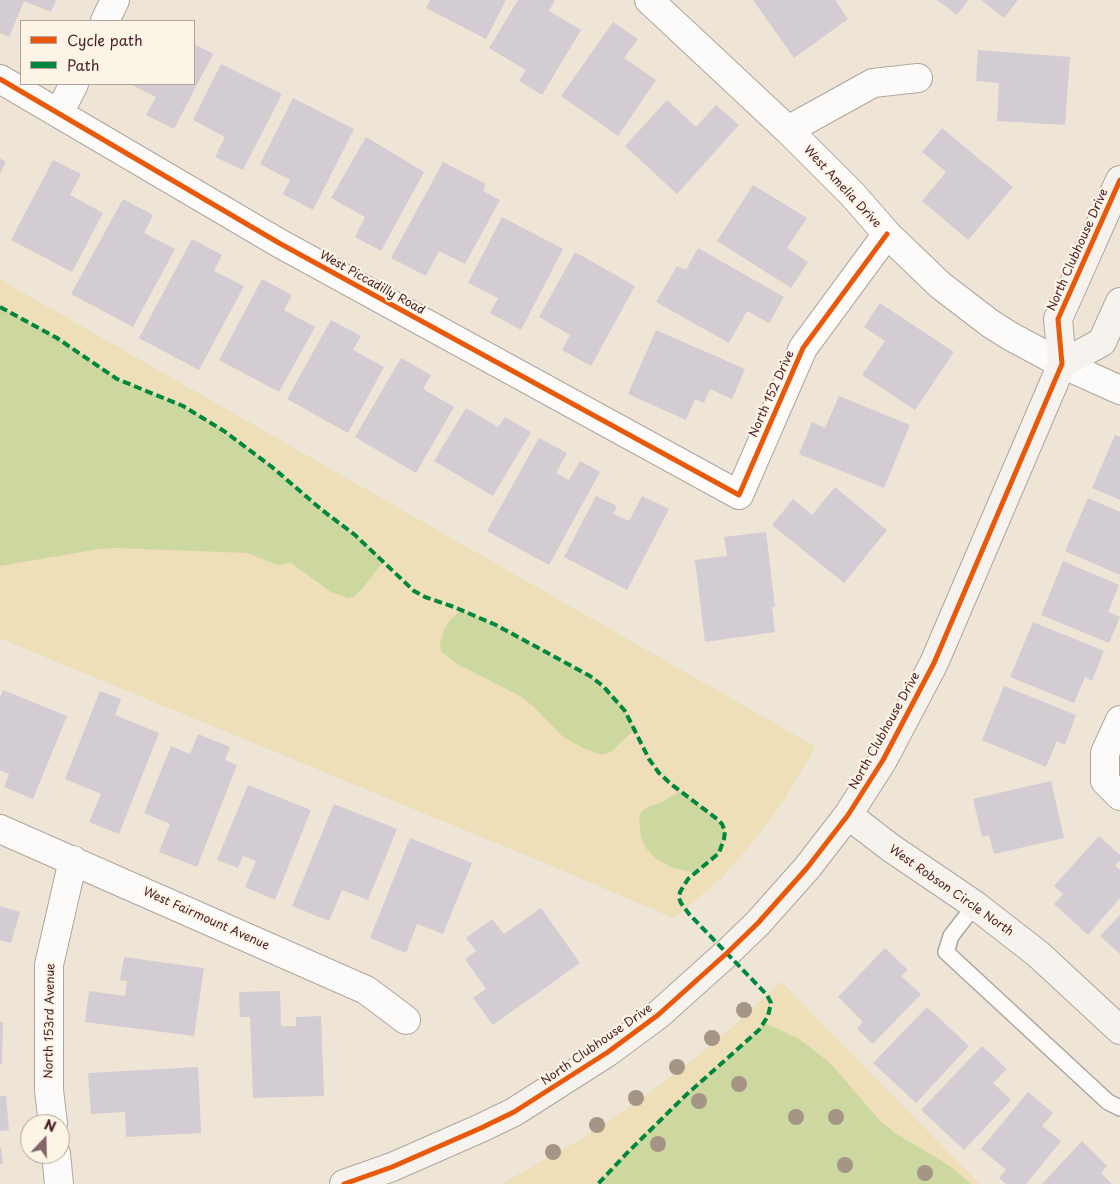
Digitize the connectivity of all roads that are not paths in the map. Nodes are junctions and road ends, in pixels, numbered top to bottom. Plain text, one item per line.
1 (115, 0) edge
2 (649, 0) edge
3 (105, 20) edge
4 (918, 78) dead end
5 (0, 79) edge
6 (73, 85) edge
7 (59, 113) junction
8 (788, 130) junction
9 (1120, 180) edge
10 (887, 234) junction
11 (1120, 302) edge
12 (1062, 364) junction
13 (1120, 390) edge
14 (739, 495) joint
15 (1120, 720) edge
16 (1113, 788) edge
17 (848, 815) junction
18 (0, 829) edge
19 (74, 860) junction
20 (975, 905) junction
21 (406, 1020) dead end
22 (1120, 1030) edge
23 (1120, 1108) edge
24 (51, 1114) edge
25 (57, 1164) edge
26 (59, 1184) edge
27 (344, 1184) edge

1 - 3 street
2 - 8 street, West Amelia Drive
4 - 8 street
5 - 7 street, West Piccadilly Road
6 - 7 street
7 - 14 street, West Piccadilly Road
8 - 10 street, West Amelia Drive
9 - 12 street, North Clubhouse Drive
10 - 12 street, West Amelia Drive
10 - 14 street, North 152 Drive
11 - 12 street
12 - 13 street, West Amelia Drive
12 - 17 street, North Clubhouse Drive
15 - 16 street
17 - 20 street, West Robson Circle North
17 - 27 street, North Clubhouse Drive
18 - 19 street, West Fairmount Avenue
19 - 21 street, West Fairmount Avenue
19 - 24 street, North 153rd Avenue
20 - 22 street, West Robson Circle North
20 - 23 lane
25 - 26 street

